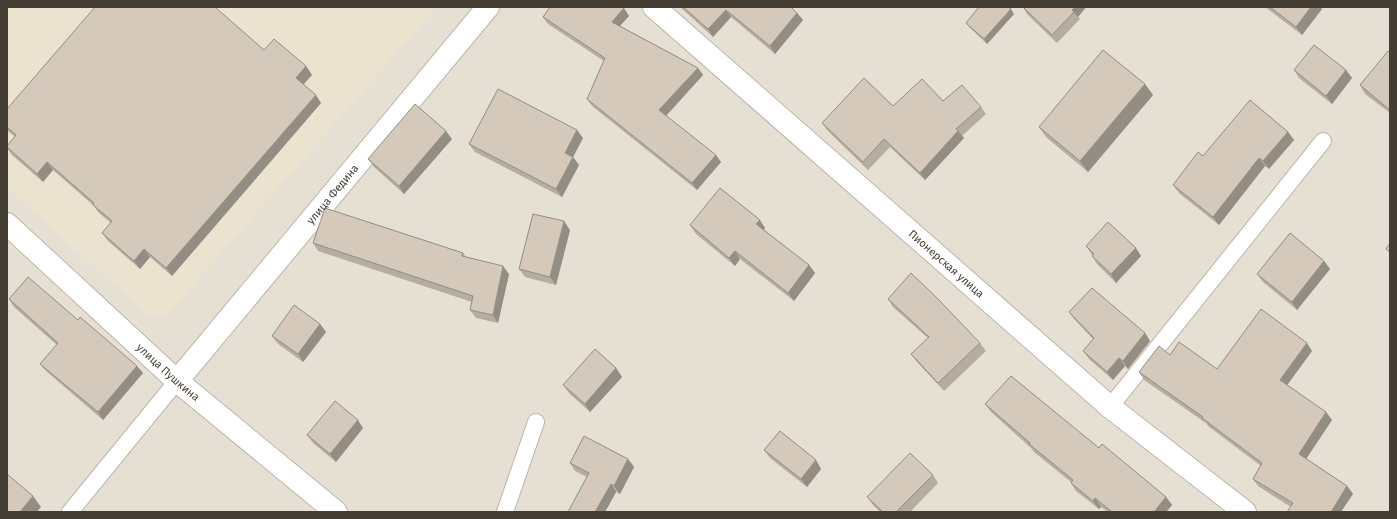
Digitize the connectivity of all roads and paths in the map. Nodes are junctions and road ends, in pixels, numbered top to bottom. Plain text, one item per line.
1 (488, 7) edge
2 (654, 7) edge
3 (1323, 141) dead end
4 (7, 224) edge
5 (177, 381) junction
6 (1110, 407) junction
7 (536, 422) dead end
8 (70, 512) edge
9 (336, 512) edge
10 (505, 512) edge
11 (1245, 512) edge

1 - 5 street, улица Федина
2 - 6 street, Пионерская улица
3 - 6 lane
4 - 5 street, улица Пушкина
5 - 8 lane
5 - 9 street, улица Пушкина
6 - 11 street, Пионерская улица
7 - 10 lane

